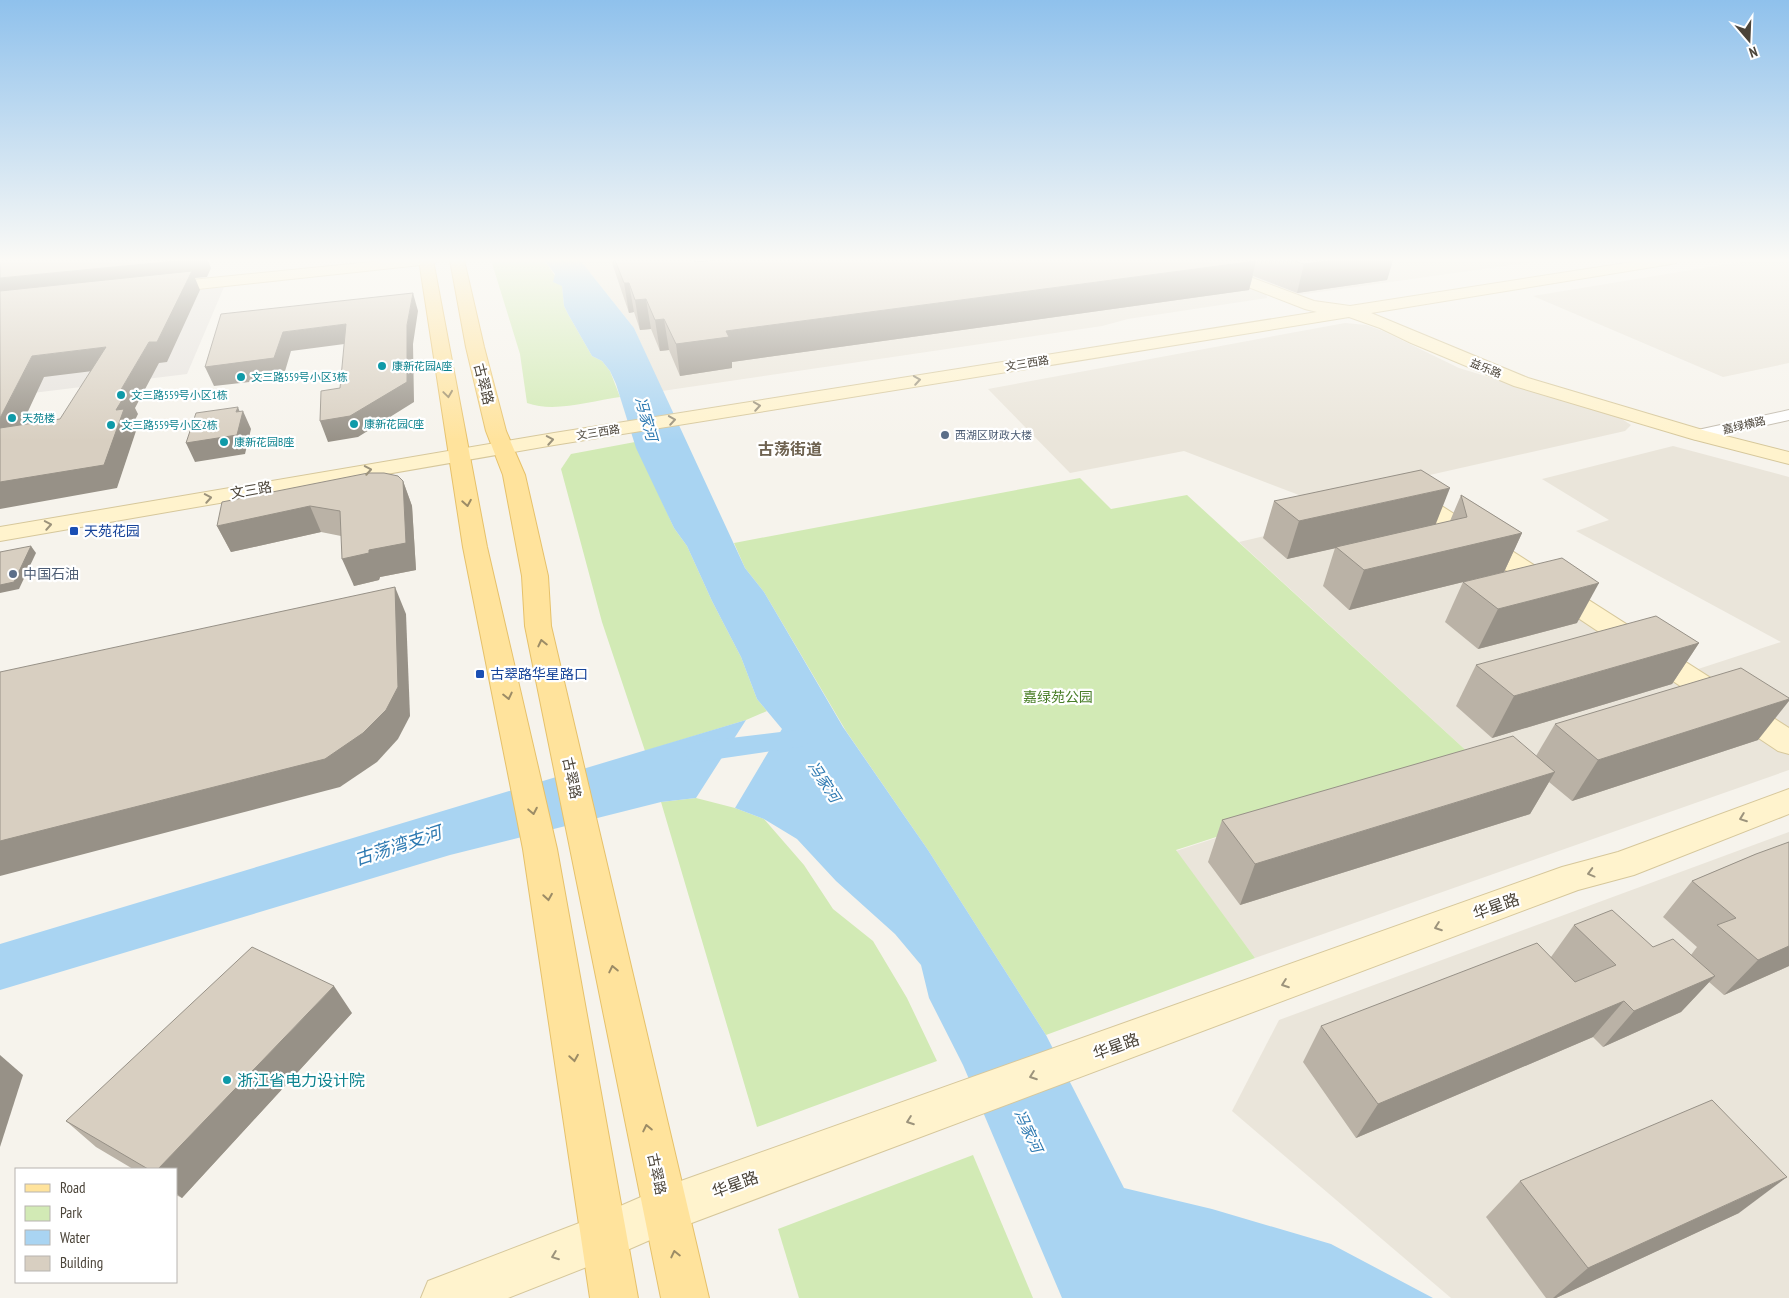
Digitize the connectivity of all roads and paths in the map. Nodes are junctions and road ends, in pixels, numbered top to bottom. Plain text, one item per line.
1 (437, 321) edge
2 (470, 321) edge
3 (1223, 321) edge
4 (1284, 321) edge
5 (1376, 321) edge
6 (706, 407) junction
7 (1789, 415) edge
8 (1700, 435) junction
9 (499, 440) junction
10 (457, 447) junction
11 (1789, 458) edge
12 (1406, 494) edge
13 (0, 518) edge
14 (0, 534) edge
15 (1789, 742) edge
16 (1789, 801) edge
17 (664, 1210) junction
18 (602, 1238) junction
19 (445, 1298) edge
20 (614, 1298) edge
21 (685, 1298) edge

1 -> 10 main road
2 - 9 main road, 古翠路
3 - 6 main road, 文三西路
6 -> 4 main road, 文三西路
5 - 8 main road, 益乐路
6 - 9 main road, 文三西路
7 - 8 street, 嘉绿横路
8 - 11 main road, 益乐路
9 - 10 main road, 文三路
17 -> 9 main road, 古翠路
10 - 13 main road, 文三路
14 -> 10 main road, 文三路
10 -> 18 main road
12 - 15 main road
16 -> 17 main road, 华星路
17 - 18 main road, 华星路
21 -> 17 main road, 古翠路
18 -> 19 main road, 华星路
18 - 20 main road

